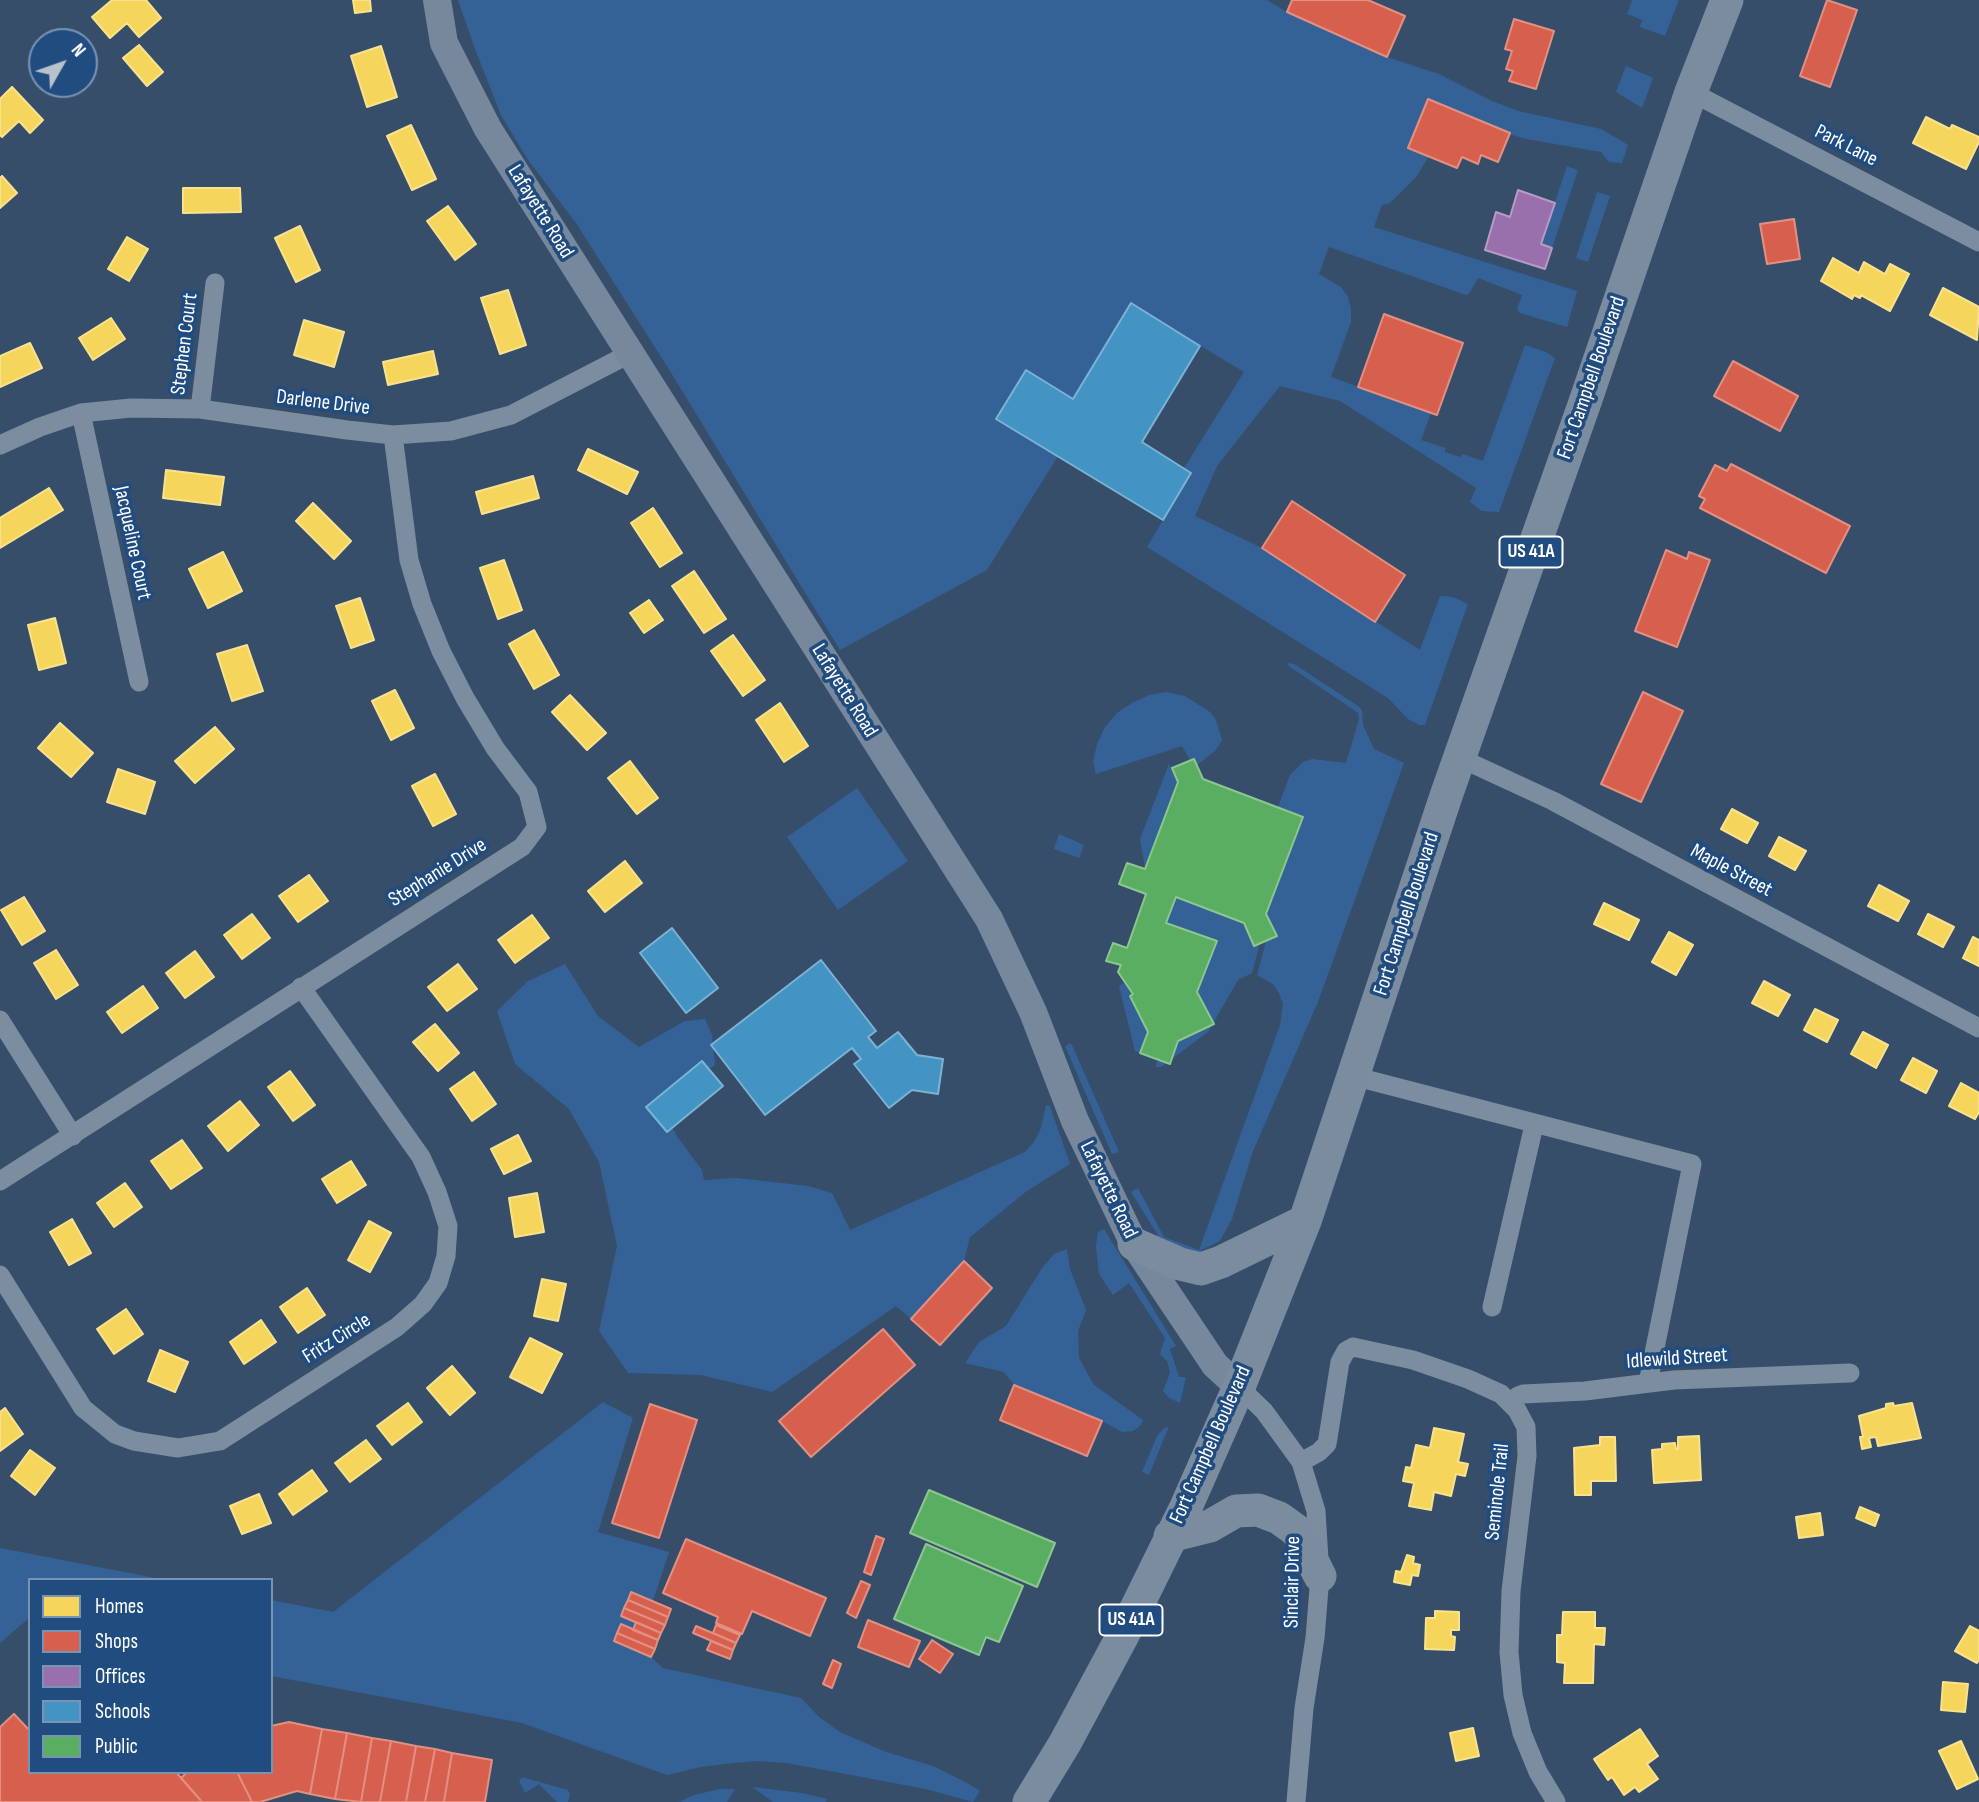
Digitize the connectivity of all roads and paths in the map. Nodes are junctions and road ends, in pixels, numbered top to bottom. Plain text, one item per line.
1 (437, 0) edge
2 (1727, 0) edge
3 (1692, 92) junction
4 (1979, 242) edge
5 (215, 283) dead end
6 (631, 353) junction
7 (201, 409) junction
8 (81, 413) junction
9 (393, 435) junction
10 (0, 445) edge
11 (139, 682) dead end
12 (1460, 758) junction
13 (301, 987) junction
14 (0, 1020) edge
15 (1979, 1028) edge
16 (1353, 1076) junction
17 (1534, 1125) junction
18 (72, 1136) junction
19 (0, 1181) edge
20 (1305, 1221) junction
21 (1134, 1244) junction
22 (0, 1275) edge
23 (1492, 1307) dead end
24 (1850, 1373) dead end
25 (1647, 1383) junction
26 (1239, 1387) junction
27 (1511, 1404) junction
28 (1300, 1462) junction
29 (1170, 1535) junction
30 (1320, 1576) junction
31 (1029, 1802) edge
32 (1296, 1802) edge
33 (1556, 1802) edge

1 - 6 main road, Lafayette Road
2 - 3 highway, Fort Campbell Boulevard / US 41A
3 - 4 street, Park Lane
3 - 12 highway, Fort Campbell Boulevard / US 41A
5 - 7 street, Stephen Court
6 - 9 street, Darlene Drive
6 - 21 main road, Lafayette Road
7 - 8 street, Darlene Drive
7 - 9 street, Darlene Drive
8 - 10 street, Darlene Drive
8 - 11 street, Jacqueline Court
9 - 13 street, Stephanie Drive
12 - 15 street, Maple Street
12 - 16 highway, Fort Campbell Boulevard / US 41A
13 - 18 street, Stephanie Drive
13 - 22 street, Fritz Circle
14 - 18 street
16 - 17 street
16 - 20 highway, Fort Campbell Boulevard / US 41A
17 - 23 street
17 - 25 street
18 - 19 street, Stephanie Drive
20 - 21 highway
20 - 26 highway, Fort Campbell Boulevard / US 41A
21 - 26 main road, Lafayette Road
24 - 25 street, Idlewild Street
25 - 27 street, Idlewild Street
26 - 28 street, Sinclair Drive
26 - 29 highway, Fort Campbell Boulevard / US 41A
27 - 28 street, Seminole Trail
27 - 33 street, Seminole Trail
28 - 30 street, Sinclair Drive
29 - 30 highway
29 - 31 highway, Fort Campbell Boulevard / US 41A
30 - 32 street, Sinclair Drive

